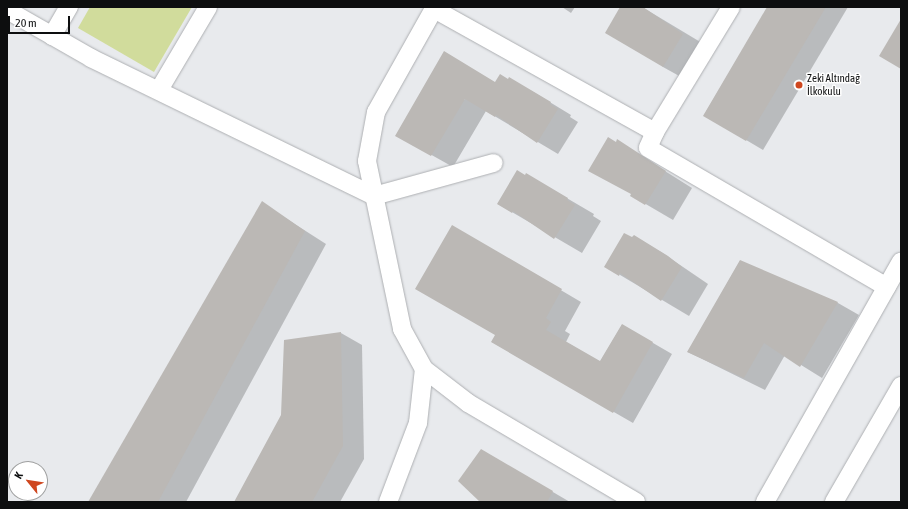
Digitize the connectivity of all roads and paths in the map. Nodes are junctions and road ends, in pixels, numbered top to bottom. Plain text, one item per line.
1 (69, 7) edge
2 (208, 7) edge
3 (730, 7) edge
4 (434, 8) edge
5 (7, 10) edge
6 (52, 36) junction
7 (159, 90) junction
8 (655, 132) junction
9 (494, 163) dead end
10 (374, 196) junction
11 (901, 262) edge
12 (887, 287) junction
13 (424, 369) junction
14 (901, 386) edge
15 (388, 502) edge
16 (636, 502) edge
17 (765, 502) edge
18 (834, 502) edge

1 - 6 street
2 - 7 street
3 - 8 street
4 - 8 street
4 - 10 street
5 - 6 street
6 - 7 street
7 - 10 street
8 - 12 street
9 - 10 street
10 - 13 street
11 - 12 street
12 - 17 street
13 - 15 street
13 - 16 street
14 - 18 street

